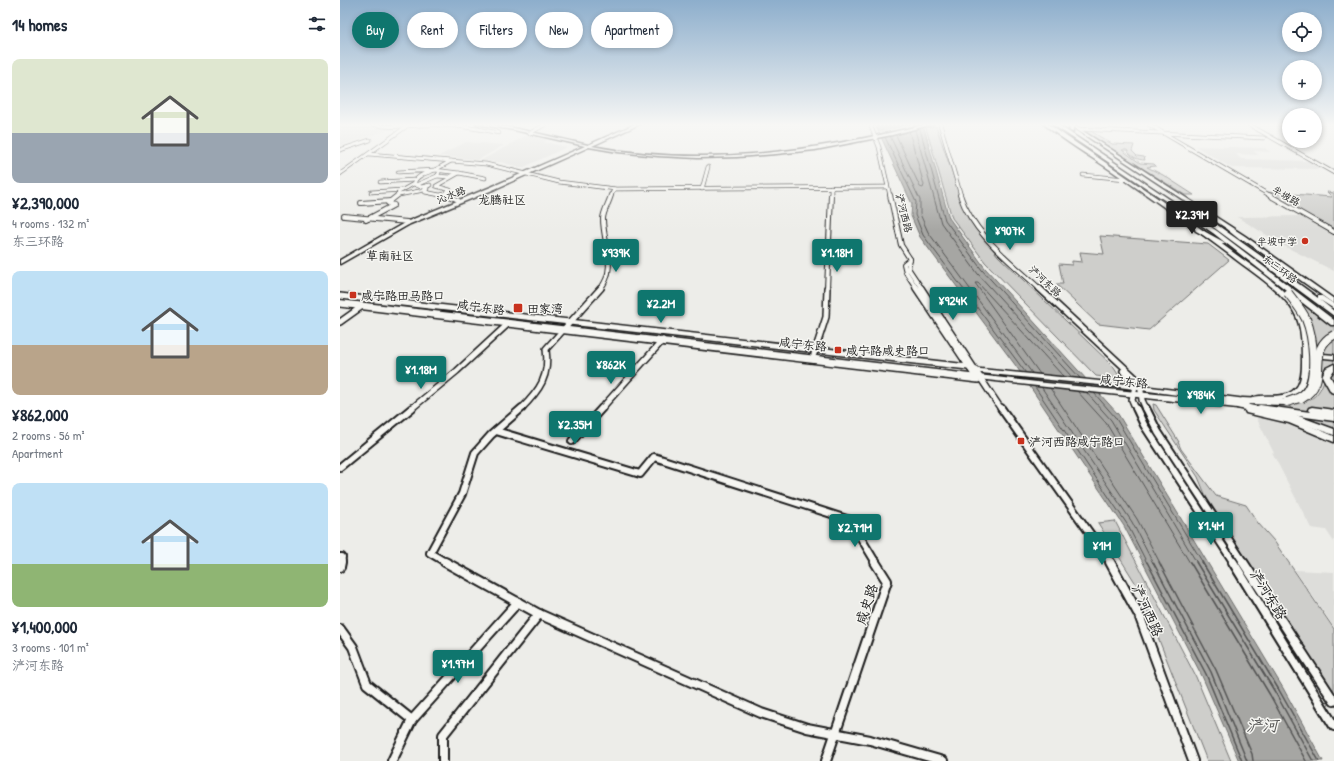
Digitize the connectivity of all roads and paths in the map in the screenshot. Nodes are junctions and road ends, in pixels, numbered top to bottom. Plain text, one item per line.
1 (362, 160) edge
2 (435, 160) edge
3 (554, 160) edge
4 (882, 160) edge
5 (950, 160) edge
6 (1098, 160) edge
7 (1108, 160) edge
8 (1118, 160) edge
9 (1122, 160) edge
10 (1208, 160) edge
11 (1310, 160) edge
12 (452, 161) junction
13 (708, 167) dead end
14 (435, 170) junction
15 (398, 172) dead end
16 (439, 173) junction
17 (459, 173) junction
18 (524, 173) junction
19 (1334, 173) edge
20 (340, 174) edge
21 (1083, 175) dead end
22 (485, 178) dead end
23 (1126, 179) junction
24 (380, 182) dead end
25 (416, 185) junction
26 (436, 186) junction
27 (831, 187) junction
28 (887, 187) junction
29 (702, 188) junction
30 (403, 189) junction
31 (427, 189) junction
32 (614, 189) junction
33 (371, 192) dead end
34 (446, 194) junction
35 (399, 195) junction
36 (458, 200) junction
37 (391, 201) junction
38 (361, 203) dead end
39 (342, 217) edge
40 (368, 219) junction
41 (405, 223) junction
42 (1228, 227) junction
43 (1198, 230) junction
44 (1334, 232) edge
45 (1246, 255) junction
46 (1259, 257) junction
47 (910, 259) junction
48 (340, 261) edge
49 (1259, 265) junction
50 (1270, 265) junction
51 (340, 296) edge
52 (340, 302) edge
53 (1334, 302) edge
54 (1334, 306) edge
55 (361, 307) junction
56 (1334, 314) edge
57 (340, 322) edge
58 (508, 323) junction
59 (1334, 323) edge
60 (566, 327) junction
61 (1334, 335) edge
62 (663, 341) junction
63 (815, 352) junction
64 (1305, 355) junction
65 (1334, 357) edge
66 (1334, 366) edge
67 (974, 373) junction
68 (1334, 390) edge
69 (1138, 391) junction
70 (1158, 396) junction
71 (1221, 397) junction
72 (1290, 401) junction
73 (1240, 403) junction
74 (1249, 411) junction
75 (1334, 413) edge
76 (1277, 414) junction
77 (1324, 416) junction
78 (1334, 418) edge
79 (496, 431) junction
80 (1334, 433) edge
81 (1334, 439) edge
82 (572, 441) dead end
83 (340, 467) edge
84 (340, 557) edge
85 (340, 568) edge
86 (518, 602) junction
87 (539, 614) junction
88 (340, 629) edge
89 (1334, 701) edge
90 (412, 720) junction
91 (1334, 726) edge
92 (835, 734) junction
93 (392, 761) edge
94 (443, 761) edge
95 (826, 761) edge
96 (943, 761) edge
97 (1193, 761) edge

1 - 20 street
2 - 12 street
3 - 18 main road, 沁水路
4 - 28 street, 浐河西路
5 - 69 street, 浐河东路
6 - 23 main road
7 - 45 highway, 东三环路
8 - 46 highway, 东三环路
9 - 42 main road
10 - 44 street, 半坡路
11 - 19 street
12 - 14 street
12 - 18 street
13 - 29 street
14 - 15 street
14 - 16 street
14 - 25 street
16 - 17 street
16 - 25 street
17 - 22 street
17 - 26 street
18 - 32 street
18 - 36 main road, 沁水路
18 - 48 main road, 沁水路
21 - 23 street
23 - 43 main road
24 - 25 street
25 - 30 street
25 - 30 street
25 - 31 street
26 - 31 street
26 - 34 street
27 - 28 street
27 - 29 street
27 - 63 street
28 - 47 street, 浐河西路
29 - 32 street
30 - 33 street
30 - 35 street
31 - 34 street
31 - 35 street
32 - 60 street
34 - 36 street
35 - 37 street
36 - 41 main road, 沁水路
37 - 38 street
37 - 40 street
39 - 40 street
40 - 41 street
41 - 48 main road, 沁水路
42 - 46 highway
42 - 53 main road
43 - 45 highway
43 - 64 main road
45 - 49 highway, 东三环路
46 - 50 highway, 东三环路
47 - 67 street, 浐河西路
47 - 67 street, 浐河西路
49 - 59 highway, 东三环路
49 - 72 highway, bridge
50 - 54 highway
50 - 56 highway, 东三环路
51 - 60 street
52 - 55 street
52 - 58 main road, 咸宁东路
52 - 60 main road, 咸宁东路
55 - 57 street
55 - 58 street
58 - 60 main road, 咸宁东路
58 - 83 street
60 - 62 main road, 咸宁东路
60 - 63 main road, 咸宁东路
60 - 79 street
61 - 72 highway, bridge
62 - 67 main road, 咸宁东路
62 - 82 street
63 - 67 main road, 咸宁东路
64 - 65 main road
64 - 71 main road
66 - 68 highway
67 - 69 main road, 咸宁东路
67 - 97 street, 浐河西路
69 - 70 main road, 咸宁东路
69 - 71 main road, 咸宁东路
69 - 89 street, 浐河东路
69 - 91 street, 浐河东路
70 - 73 main road, 咸宁东路
70 - 74 main road
71 - 73 main road, 咸宁东路
72 - 73 highway
73 - 75 main road, 咸宁东路
73 - 76 highway
73 - 77 main road, 咸宁东路
74 - 76 main road
74 - 81 main road
76 - 77 main road
76 - 80 highway
77 - 78 main road, 咸宁东路
79 - 86 street
79 - 92 street, 咸史路
84 - 85 street
86 - 87 street
86 - 90 street
87 - 92 street
87 - 94 street
88 - 90 street
90 - 93 street
92 - 95 street, 咸史路
92 - 96 street

